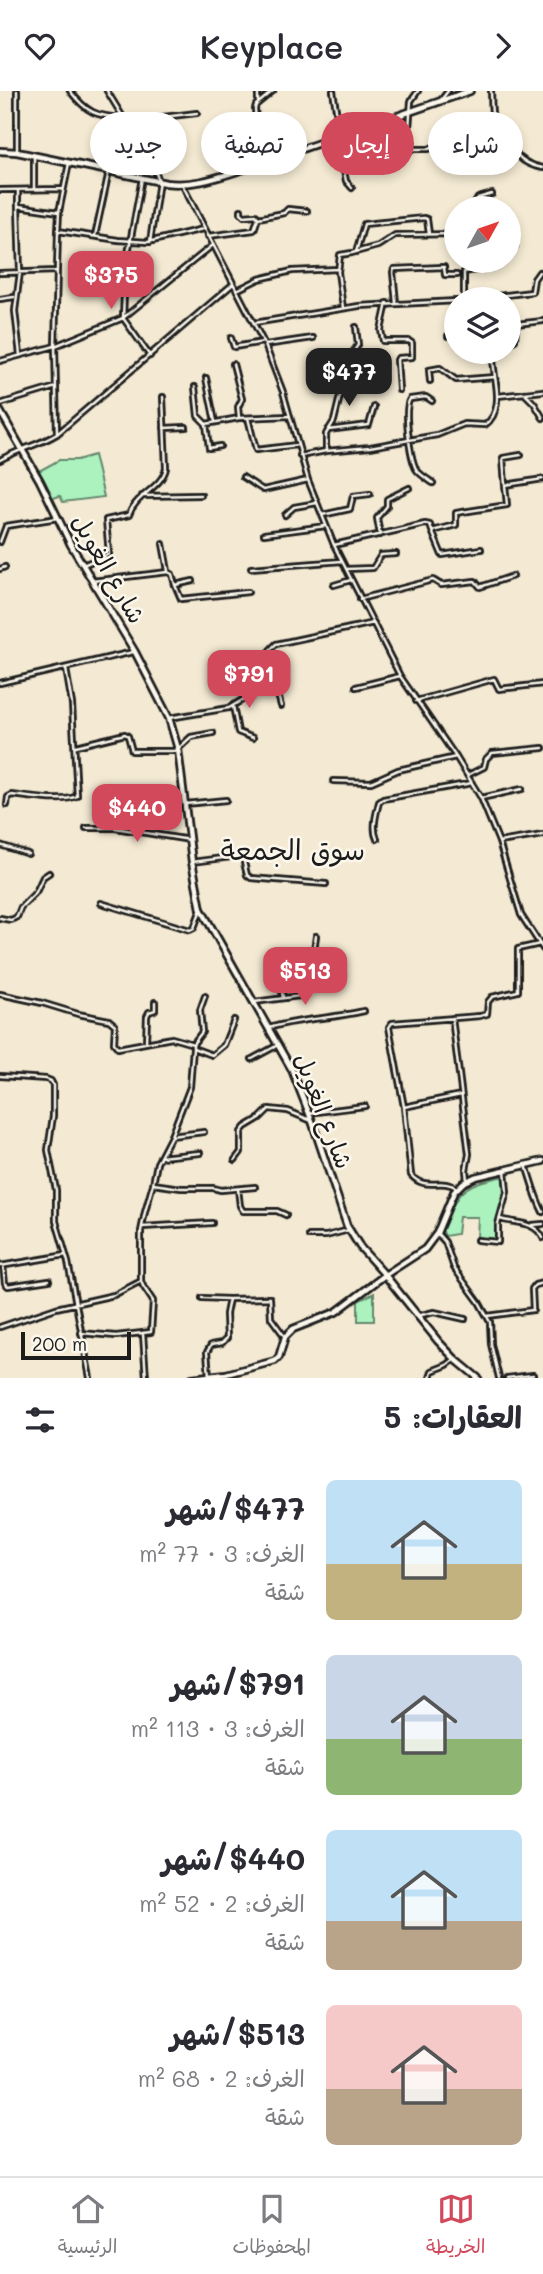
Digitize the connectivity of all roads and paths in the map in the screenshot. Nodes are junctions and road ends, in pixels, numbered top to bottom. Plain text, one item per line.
1 (17, 91) edge
2 (70, 91) edge
3 (107, 91) edge
4 (258, 91) edge
5 (273, 91) edge
6 (333, 91) edge
7 (449, 91) edge
8 (470, 91) edge
9 (491, 91) edge
10 (418, 92) edge
11 (441, 100) junction
12 (258, 103) junction
13 (410, 111) junction
14 (92, 112) edge
15 (119, 112) edge
16 (255, 112) edge
17 (336, 112) edge
18 (407, 112) edge
19 (493, 112) edge
20 (197, 113) dead end
21 (187, 114) edge
22 (0, 151) edge
23 (17, 152) junction
24 (34, 156) junction
25 (69, 163) junction
26 (90, 167) edge
27 (543, 168) edge
28 (108, 175) edge
29 (131, 175) edge
30 (157, 175) edge
31 (224, 175) edge
32 (345, 175) edge
33 (142, 177) junction
34 (159, 181) junction
35 (182, 184) junction
36 (352, 188) dead end
37 (64, 189) junction
38 (0, 190) edge
39 (18, 190) junction
40 (34, 190) junction
41 (492, 194) dead end
42 (485, 196) edge
43 (18, 206) junction
44 (242, 209) dead end
45 (306, 211) dead end
46 (59, 212) junction
47 (258, 219) junction
48 (203, 229) junction
49 (58, 231) junction
50 (444, 234) edge
51 (429, 235) junction
52 (95, 236) junction
53 (207, 236) junction
54 (129, 241) junction
55 (150, 242) junction
56 (212, 244) junction
57 (356, 252) junction
58 (338, 269) junction
59 (57, 271) junction
60 (20, 272) junction
61 (539, 272) dead end
62 (0, 273) edge
63 (457, 275) dead end
64 (234, 283) junction
65 (237, 290) junction
66 (521, 293) edge
67 (16, 296) junction
68 (0, 299) edge
69 (444, 301) edge
70 (387, 303) junction
71 (397, 303) junction
72 (344, 309) junction
73 (123, 319) junction
74 (543, 321) edge
75 (254, 323) junction
76 (521, 323) edge
77 (356, 327) dead end
78 (231, 338) dead end
79 (313, 338) dead end
80 (264, 344) junction
81 (55, 346) junction
82 (19, 355) junction
83 (150, 356) junction
84 (0, 361) edge
85 (233, 364) dead end
86 (493, 364) edge
87 (495, 377) junction
88 (206, 378) dead end
89 (430, 381) dead end
90 (57, 387) junction
91 (195, 387) dead end
92 (399, 390) dead end
93 (543, 391) edge
94 (523, 392) junction
95 (498, 396) junction
96 (163, 397) dead end
97 (432, 401) dead end
98 (0, 404) edge
99 (374, 407) dead end
100 (0, 411) edge
101 (290, 416) junction
102 (239, 418) junction
103 (248, 418) junction
104 (543, 418) edge
105 (215, 422) junction
106 (206, 424) junction
107 (186, 426) dead end
108 (164, 428) junction
109 (328, 431) junction
110 (57, 434) junction
111 (410, 439) junction
112 (297, 445) junction
113 (220, 446) dead end
114 (22, 448) junction
115 (326, 451) junction
116 (521, 455) dead end
117 (300, 456) junction
118 (0, 460) edge
119 (243, 477) dead end
120 (308, 479) junction
121 (543, 479) edge
122 (433, 483) dead end
123 (506, 485) junction
124 (409, 488) dead end
125 (369, 494) dead end
126 (201, 495) dead end
127 (142, 496) junction
128 (317, 503) junction
129 (285, 515) dead end
130 (322, 515) junction
131 (58, 518) junction
132 (326, 526) junction
133 (432, 531) junction
134 (264, 534) dead end
135 (380, 535) junction
136 (0, 542) edge
137 (163, 544) dead end
138 (334, 545) junction
139 (481, 549) dead end
140 (396, 554) dead end
141 (342, 561) junction
142 (83, 565) junction
143 (251, 568) dead end
144 (346, 569) junction
145 (169, 572) junction
146 (513, 576) dead end
147 (351, 580) junction
148 (92, 581) junction
149 (192, 581) dead end
150 (175, 585) junction
151 (334, 585) dead end
152 (248, 592) dead end
153 (360, 599) junction
154 (374, 623) junction
155 (135, 652) junction
156 (66, 669) junction
157 (231, 669) dead end
158 (400, 676) junction
159 (0, 683) edge
160 (268, 684) junction
161 (543, 684) edge
162 (250, 688) junction
163 (356, 688) dead end
164 (416, 701) junction
165 (233, 706) junction
166 (281, 706) dead end
167 (169, 718) junction
168 (213, 733) dead end
169 (253, 738) dead end
170 (75, 746) junction
171 (543, 748) edge
172 (178, 750) junction
173 (456, 757) junction
174 (468, 775) junction
175 (334, 781) dead end
176 (472, 783) junction
177 (522, 789) dead end
178 (481, 798) junction
179 (226, 800) dead end
180 (185, 804) junction
181 (7, 805) dead end
182 (86, 828) dead end
183 (543, 835) edge
184 (377, 839) dead end
185 (190, 840) junction
186 (499, 842) junction
187 (0, 845) edge
188 (28, 854) dead end
189 (192, 862) junction
190 (49, 873) dead end
191 (326, 884) dead end
192 (101, 903) dead end
193 (201, 909) junction
194 (0, 918) edge
195 (316, 936) dead end
196 (540, 944) junction
197 (543, 949) edge
198 (286, 952) dead end
199 (343, 977) dead end
200 (310, 978) junction
201 (0, 994) edge
202 (205, 996) dead end
203 (283, 998) junction
204 (155, 1002) dead end
205 (254, 1002) junction
206 (365, 1011) dead end
207 (452, 1018) junction
208 (234, 1020) dead end
209 (269, 1028) junction
210 (146, 1042) junction
211 (278, 1045) junction
212 (193, 1046) junction
213 (252, 1059) dead end
214 (0, 1076) edge
215 (461, 1094) junction
216 (365, 1107) dead end
217 (404, 1107) junction
218 (309, 1113) junction
219 (313, 1121) junction
220 (204, 1132) dead end
221 (171, 1136) junction
222 (200, 1153) dead end
223 (160, 1157) junction
224 (235, 1160) dead end
225 (543, 1161) edge
226 (526, 1165) junction
227 (505, 1169) junction
228 (467, 1181) junction
229 (153, 1184) junction
230 (255, 1187) dead end
231 (457, 1188) junction
232 (238, 1189) junction
233 (543, 1212) edge
234 (286, 1215) dead end
235 (500, 1219) junction
236 (212, 1223) dead end
237 (543, 1224) edge
238 (531, 1226) junction
239 (142, 1227) junction
240 (349, 1230) junction
241 (437, 1233) junction
242 (309, 1236) dead end
243 (543, 1238) edge
244 (477, 1240) dead end
245 (66, 1255) junction
246 (2, 1266) edge
247 (385, 1275) junction
248 (49, 1280) dead end
249 (141, 1281) junction
250 (543, 1283) edge
251 (202, 1298) dead end
252 (229, 1299) junction
253 (75, 1303) junction
254 (418, 1316) junction
255 (487, 1316) junction
256 (465, 1319) dead end
257 (0, 1327) edge
258 (81, 1333) junction
259 (143, 1334) junction
260 (285, 1337) junction
261 (455, 1359) junction
262 (533, 1375) dead end
263 (209, 1376) junction
264 (227, 1376) edge
265 (90, 1378) edge
266 (146, 1378) edge
267 (192, 1378) edge
268 (430, 1378) edge
269 (478, 1378) edge
270 (499, 1378) edge
271 (507, 1378) edge

1 - 23 street
2 - 14 street
3 - 15 street
4 - 12 street
5 - 12 street
6 - 17 street
7 - 11 street
8 - 11 street
9 - 19 street
10 - 13 street
11 - 13 street
12 - 16 street
13 - 18 street
13 - 27 street
20 - 21 street
22 - 23 street
23 - 24 street
24 - 25 street
24 - 40 street
25 - 26 street
25 - 37 street
28 - 52 street
29 - 33 street
30 - 34 street
31 - 35 street
32 - 36 street
33 - 34 street
33 - 54 street
34 - 35 street
34 - 55 street
35 - 48 street
37 - 40 street
37 - 46 street
38 - 39 street
39 - 40 street
39 - 43 street
41 - 42 street
43 - 46 street
43 - 60 street
44 - 47 street
45 - 47 street
46 - 49 street
47 - 53 street
48 - 53 street
48 - 55 street
49 - 52 street
49 - 59 street
50 - 51 street
51 - 57 street
51 - 57 street
52 - 54 street
53 - 56 street
54 - 55 street
54 - 73 street
56 - 64 street
56 - 73 street
57 - 58 street
58 - 65 street
58 - 72 street
59 - 60 street
59 - 81 street
60 - 62 street
60 - 67 street
61 - 66 street
63 - 71 street
64 - 65 street
64 - 83 street
65 - 75 street
67 - 68 street
67 - 82 street
69 - 71 street
70 - 71 street
70 - 72 street
70 - 92 street
72 - 75 street
73 - 81 street
73 - 83 street
74 - 76 street
75 - 80 street
77 - 109 street
78 - 80 street
79 - 80 street
80 - 101 street
81 - 82 street
81 - 90 street
82 - 84 street
83 - 110 street
85 - 102 street
86 - 87 street
87 - 89 street
87 - 95 street
88 - 105 street
90 - 98 street
90 - 110 street
91 - 106 street
93 - 94 street
94 - 95 street
94 - 104 street
95 - 111 street
96 - 108 street
97 - 111 street
99 - 109 street
100 - 114 street, شارع الغويل
101 - 103 street
101 - 112 street
102 - 103 street
102 - 105 street
103 - 112 street
105 - 106 street
106 - 113 street
107 - 108 street
108 - 127 street
109 - 115 street
110 - 114 street
111 - 115 street
111 - 122 street
112 - 117 street
114 - 118 street
114 - 131 street, شارع الغويل
115 - 117 street
116 - 123 street
117 - 120 street
119 - 120 street
120 - 128 street
121 - 123 street
123 - 133 street
124 - 135 street
125 - 130 street
126 - 127 street
127 - 142 street
128 - 129 street
128 - 130 street
130 - 132 street
131 - 136 street
131 - 142 street, شارع الغويل
132 - 134 street
132 - 138 street
133 - 135 street
133 - 139 street
135 - 138 street
137 - 145 street
138 - 141 street
140 - 144 street
141 - 143 street
141 - 144 street
142 - 148 street, شارع الغويل
144 - 147 street
145 - 148 street
145 - 150 street
146 - 153 street
147 - 151 street
147 - 153 street
148 - 155 street, شارع الغويل
149 - 150 street
150 - 152 street
153 - 154 street
154 - 158 street
154 - 160 street
155 - 156 street
155 - 167 street, شارع الغويل
156 - 159 street
156 - 170 street
157 - 162 street
158 - 163 street
158 - 164 street
160 - 162 street
160 - 166 street
161 - 164 street
162 - 165 street
164 - 173 street
165 - 167 street
165 - 169 street
167 - 172 street, شارع الغويل
168 - 172 street
170 - 172 street
170 - 181 street
171 - 174 street
172 - 180 street, شارع الغويل
173 - 174 street
173 - 175 street
174 - 176 street
176 - 178 street
176 - 184 street
177 - 178 street
178 - 186 street
179 - 180 street
180 - 185 street, شارع الغويل
182 - 185 street
183 - 186 street
185 - 189 street, شارع الغويل
186 - 196 street
187 - 188 street
189 - 191 street
189 - 193 street, شارع الغويل
190 - 194 street
192 - 193 street
193 - 205 street, شارع الغويل
195 - 200 street
196 - 197 street
196 - 207 street
198 - 203 street
199 - 200 street
200 - 203 street
201 - 210 street
202 - 212 street
203 - 205 street
204 - 210 street
205 - 209 street, شارع الغويل
206 - 209 street
207 - 215 street
207 - 217 street
208 - 212 street
209 - 211 street, شارع الغويل
210 - 212 street
211 - 213 street
211 - 218 street, شارع الغويل
212 - 221 street
214 - 245 street
215 - 217 street
215 - 228 street
216 - 218 street
217 - 231 street
218 - 219 street, شارع الغويل
219 - 224 street
219 - 240 street, شارع الغويل
220 - 221 street
221 - 223 street
222 - 223 street
223 - 229 street
225 - 226 street
226 - 227 street
226 - 233 street
227 - 228 street
227 - 235 street
228 - 231 street
229 - 232 street
229 - 239 street
230 - 232 street
231 - 241 street
232 - 234 street
235 - 238 street
235 - 244 street
236 - 239 street
237 - 238 street
238 - 243 street
239 - 249 street
240 - 242 street
240 - 247 street, شارع الغويل
241 - 247 street
241 - 255 street
245 - 246 street
245 - 253 street
246 - 248 street
247 - 254 street, شارع الغويل
247 - 260 street
249 - 253 street
249 - 259 street
250 - 255 street
251 - 252 street
252 - 260 street
252 - 263 street
253 - 257 street
253 - 258 street
254 - 256 street
254 - 261 street, شارع الغويل
255 - 270 street
258 - 259 street
258 - 265 street
259 - 266 street
260 - 264 street
261 - 268 street
261 - 269 street, شارع الغويل
262 - 271 street
263 - 264 street
263 - 267 street

